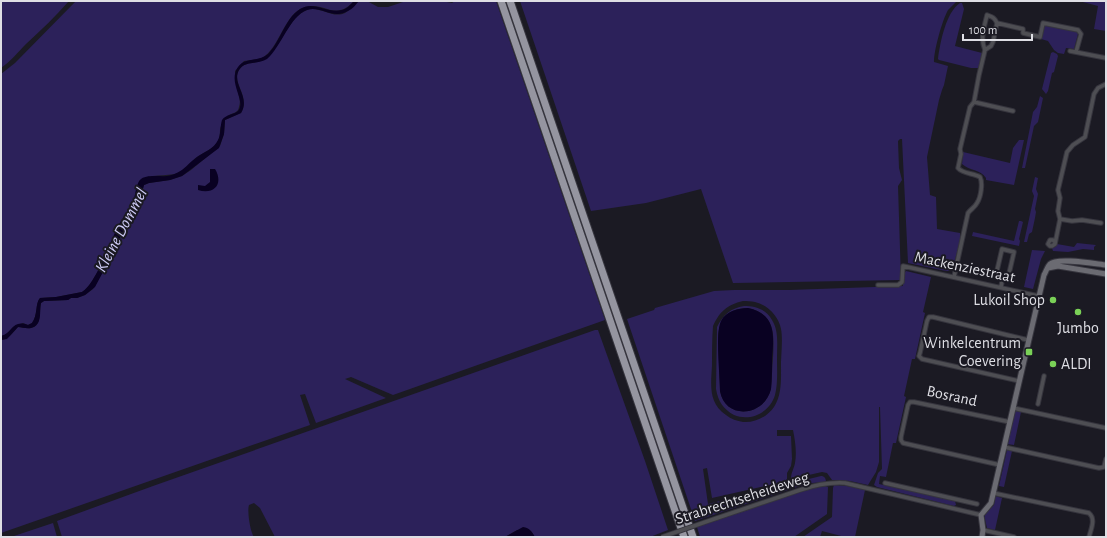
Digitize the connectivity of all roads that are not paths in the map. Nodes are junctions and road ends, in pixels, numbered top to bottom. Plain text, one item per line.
1 (501, 1) edge
2 (510, 1) edge
3 (997, 23) junction
4 (985, 50) junction
5 (1070, 51) dead end
6 (1076, 52) junction
7 (1106, 58) edge
8 (1106, 84) edge
9 (974, 102) junction
10 (1013, 111) dead end
11 (1060, 218) junction
12 (1101, 223) dead end
13 (1055, 242) dead end
14 (1106, 265) edge
15 (1048, 268) junction
16 (1106, 274) edge
17 (1003, 276) junction
18 (954, 277) junction
19 (878, 285) dead end
20 (1001, 287) junction
21 (1038, 296) junction
22 (1028, 340) junction
23 (1044, 376) dead end
24 (1019, 381) junction
25 (1038, 404) dead end
26 (1013, 408) junction
27 (1010, 422) junction
28 (1106, 428) edge
29 (1004, 447) junction
30 (1106, 459) edge
31 (1000, 465) junction
32 (885, 483) dead end
33 (993, 493) junction
34 (959, 500) junction
35 (977, 504) dead end
36 (957, 509) junction
37 (981, 515) junction
38 (984, 530) junction
39 (1090, 536) edge
40 (662, 537) edge
41 (684, 537) edge
42 (693, 537) edge
43 (982, 537) edge
44 (1014, 537) edge

1 - 41 highway
2 - 42 highway
3 - 4 street
3 - 4 street
3 - 6 street
4 - 9 street
5 - 6 street
6 - 7 street
8 - 11 street
9 - 10 street
9 - 18 street
11 - 12 street
11 - 13 street
14 - 15 street
15 - 16 street
15 - 21 street
17 - 17 street
17 - 20 street
18 - 19 street, Mackenziestraat
18 - 20 street, Mackenziestraat
20 - 21 street, Mackenziestraat
21 - 22 street
22 - 24 street
22 - 24 street, Bosrand
23 - 25 street
24 - 26 street
26 - 27 street
26 - 28 street
27 - 29 street
27 - 31 street, Bosrand
29 - 30 street
29 - 31 street
31 - 33 street
32 - 34 street
33 - 37 street
33 - 39 street
34 - 35 street
34 - 36 street
36 - 37 street
36 - 40 street, Strabrechtseheideweg, bridge
37 - 38 street
38 - 43 street
38 - 44 street

